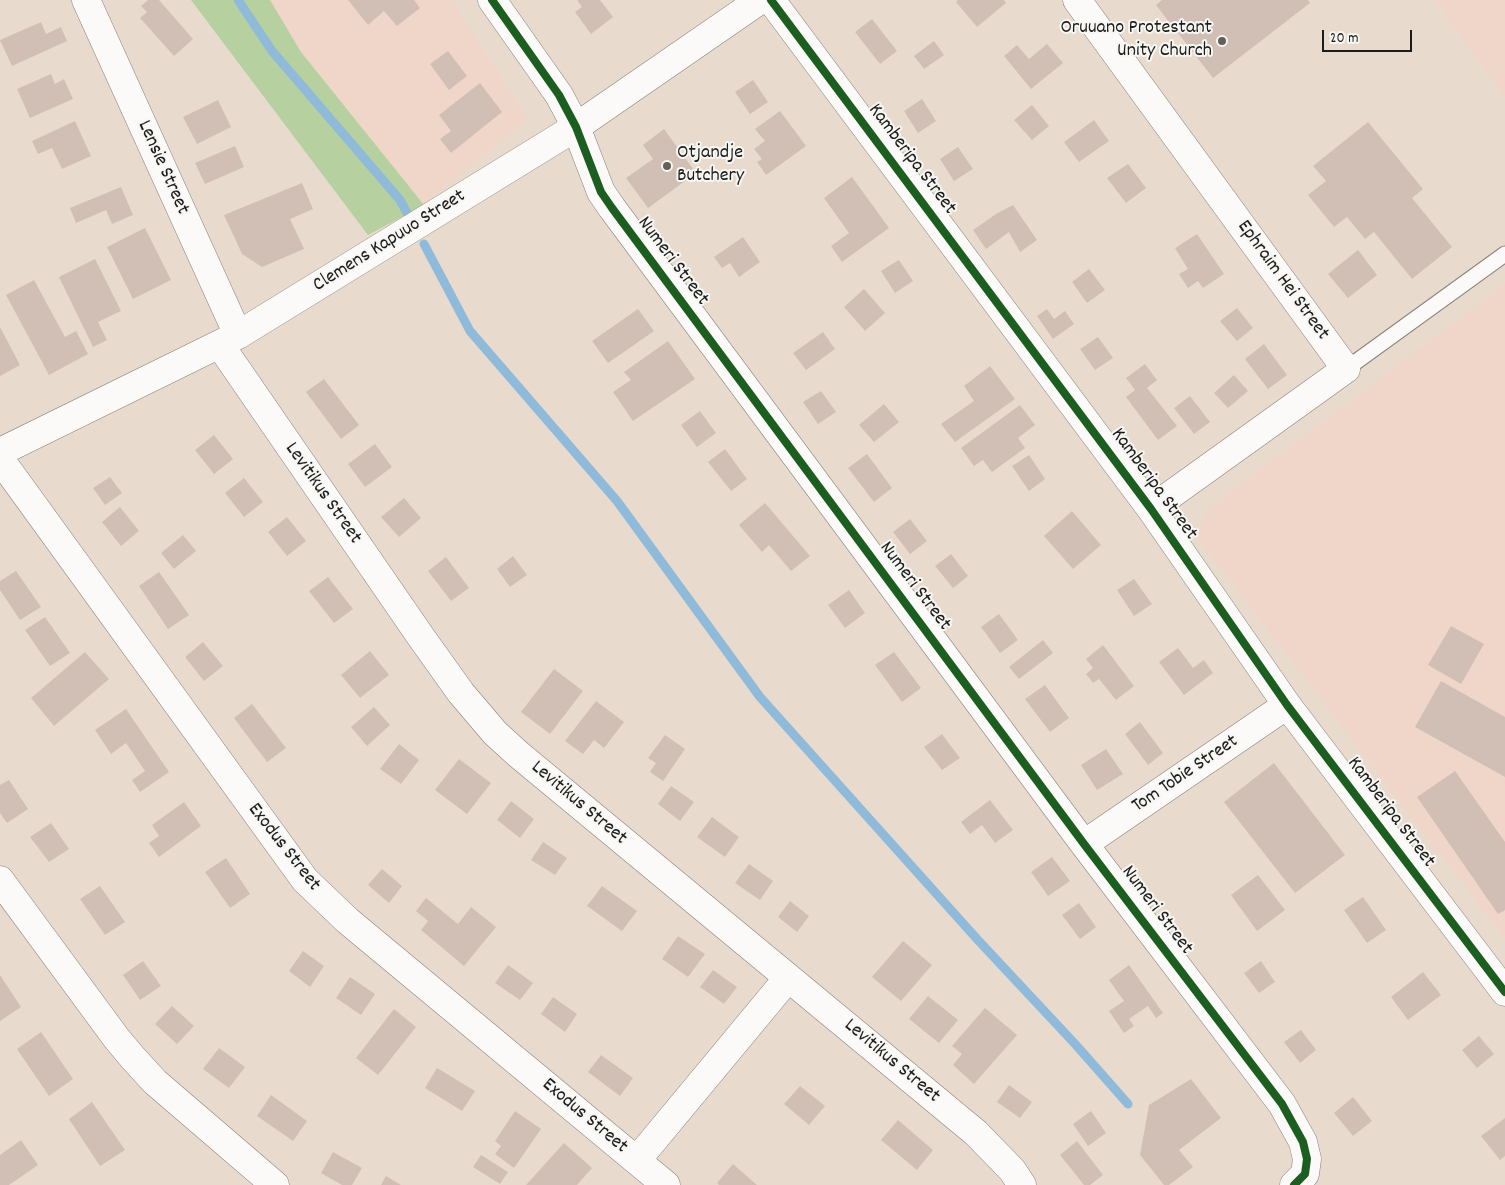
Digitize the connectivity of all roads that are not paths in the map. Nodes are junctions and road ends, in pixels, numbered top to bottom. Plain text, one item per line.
1 (86, 0) edge
2 (492, 0) edge
3 (760, 0) edge
4 (771, 0) edge
5 (1078, 0) edge
6 (576, 127) junction
7 (1505, 254) edge
8 (229, 340) junction
9 (1346, 369) junction
10 (0, 452) edge
11 (0, 459) edge
12 (1151, 509) junction
13 (1288, 705) junction
14 (1084, 844) junction
15 (0, 880) edge
16 (788, 978) junction
17 (1505, 992) edge
18 (637, 1160) junction
19 (275, 1185) edge
20 (666, 1185) edge
21 (1022, 1185) edge
22 (1294, 1185) edge

1 - 8 street, Lensie Street
2 - 6 street, Numeri Street
3 - 6 street, Clemens Kapuuo Street
4 - 12 street, Kamberipa Street
5 - 9 street, Ephraim Hei Street
6 - 8 street, Clemens Kapuuo Street
6 - 14 street, Numeri Street
7 - 9 lane
8 - 10 street, Clemens Kapuuo Street
8 - 16 street, Levitikus Street
9 - 12 street
11 - 18 street, Exodus Street
12 - 13 street, Kamberipa Street
13 - 14 street, Tom Tobie Street
13 - 17 street, Kamberipa Street
14 - 22 street, Numeri Street
15 - 19 street
16 - 18 street
16 - 21 street, Levitikus Street
18 - 20 street, Exodus Street

